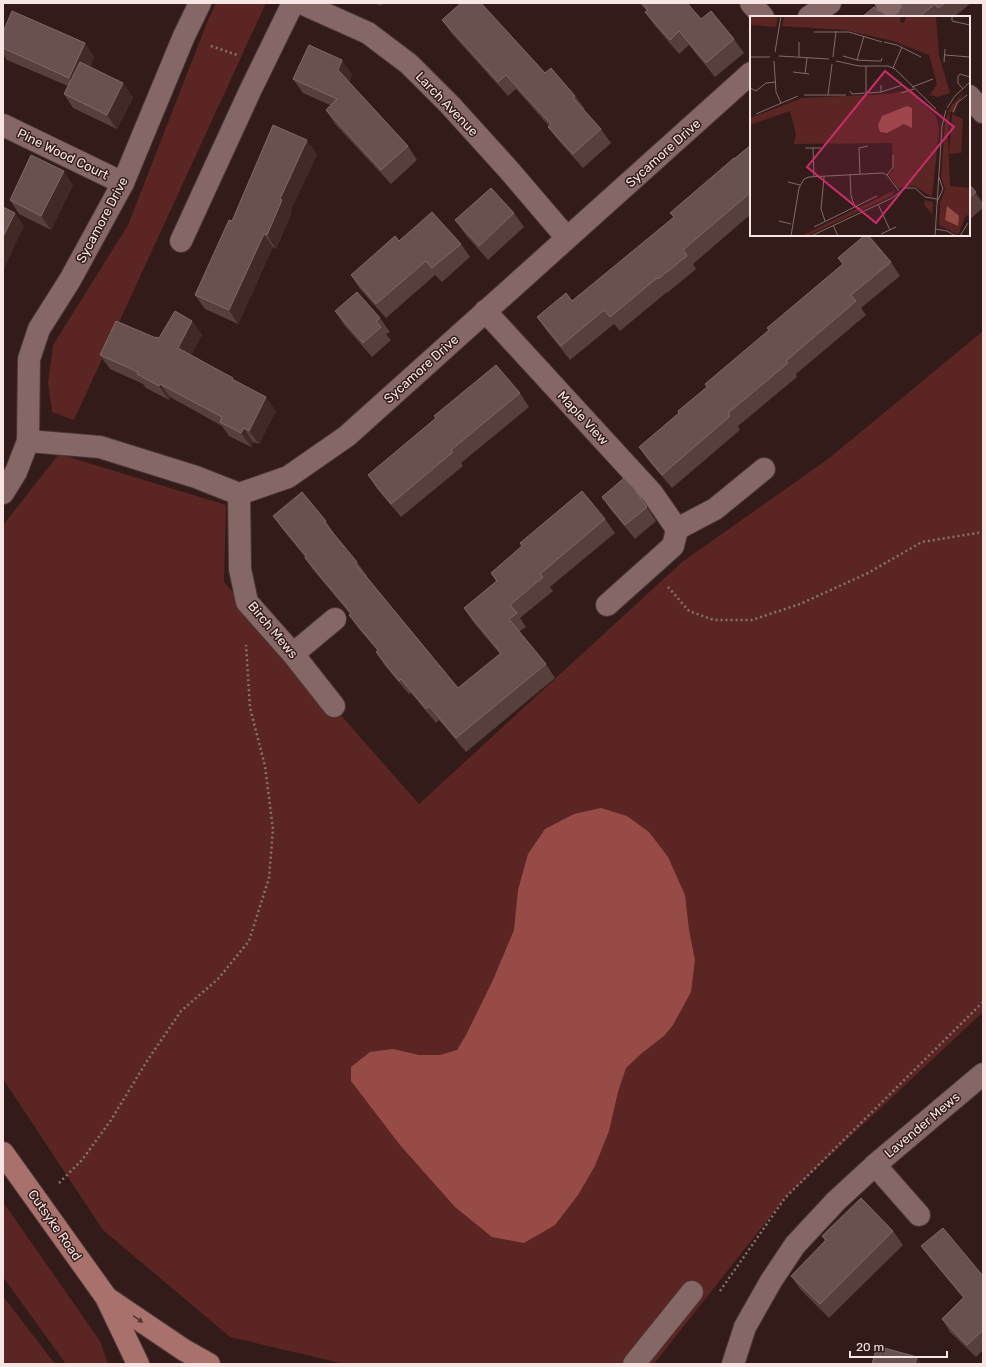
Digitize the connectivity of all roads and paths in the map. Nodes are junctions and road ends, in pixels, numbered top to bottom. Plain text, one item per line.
1 (200, 3) edge
2 (293, 3) edge
3 (301, 3) edge
4 (751, 3) edge
5 (830, 3) edge
6 (886, 3) edge
7 (762, 16) edge
8 (810, 16) edge
9 (897, 16) edge
10 (184, 36) junction
11 (263, 64) junction
12 (750, 74) edge
13 (970, 97) edge
14 (983, 112) edge
15 (3, 125) edge
16 (123, 183) junction
17 (567, 238) junction
18 (181, 240) dead end
19 (485, 311) junction
20 (28, 441) junction
21 (764, 468) dead end
22 (3, 493) edge
23 (239, 494) junction
24 (677, 529) junction
25 (983, 532) edge
26 (650, 567) junction
27 (247, 602) junction
28 (608, 605) dead end
29 (335, 619) dead end
30 (293, 654) junction
31 (334, 706) dead end
32 (983, 1002) edge
33 (983, 1074) edge
34 (3, 1153) edge
35 (876, 1165) junction
36 (39, 1204) junction
37 (919, 1215) dead end
38 (692, 1292) dead end
39 (718, 1294) dead end
40 (106, 1297) junction
41 (138, 1364) edge
42 (209, 1364) edge
43 (634, 1364) edge
44 (733, 1364) edge

1 - 10 street, Sycamore Drive
2 - 11 street
3 - 17 street, Larch Avenue
4 - 7 street
5 - 8 street
6 - 9 street
10 - 11 path
10 - 16 street, Sycamore Drive
11 - 18 street
12 - 17 street, Sycamore Drive
13 - 14 street
15 - 16 street, Pine Wood Court
16 - 20 street, Sycamore Drive
17 - 19 street, Sycamore Drive
19 - 23 street, Sycamore Drive
19 - 24 street, Maple View
20 - 22 street, Sycamore Drive
20 - 23 street
21 - 24 street
23 - 27 street, Birch Mews
24 - 26 street
25 - 26 path
26 - 28 street
27 - 30 street, Birch Mews
27 - 36 path
29 - 30 street
30 - 31 street, Birch Mews
32 - 39 path
33 - 35 street, Lavender Mews
34 - 36 main road, Cutsyke Road
35 - 37 street, Lavender Mews
35 - 44 street
36 - 40 main road, Cutsyke Road
38 - 43 street
40 - 41 main road, Cutsyke Road
40 -> 42 main road, Cutsyke Road

